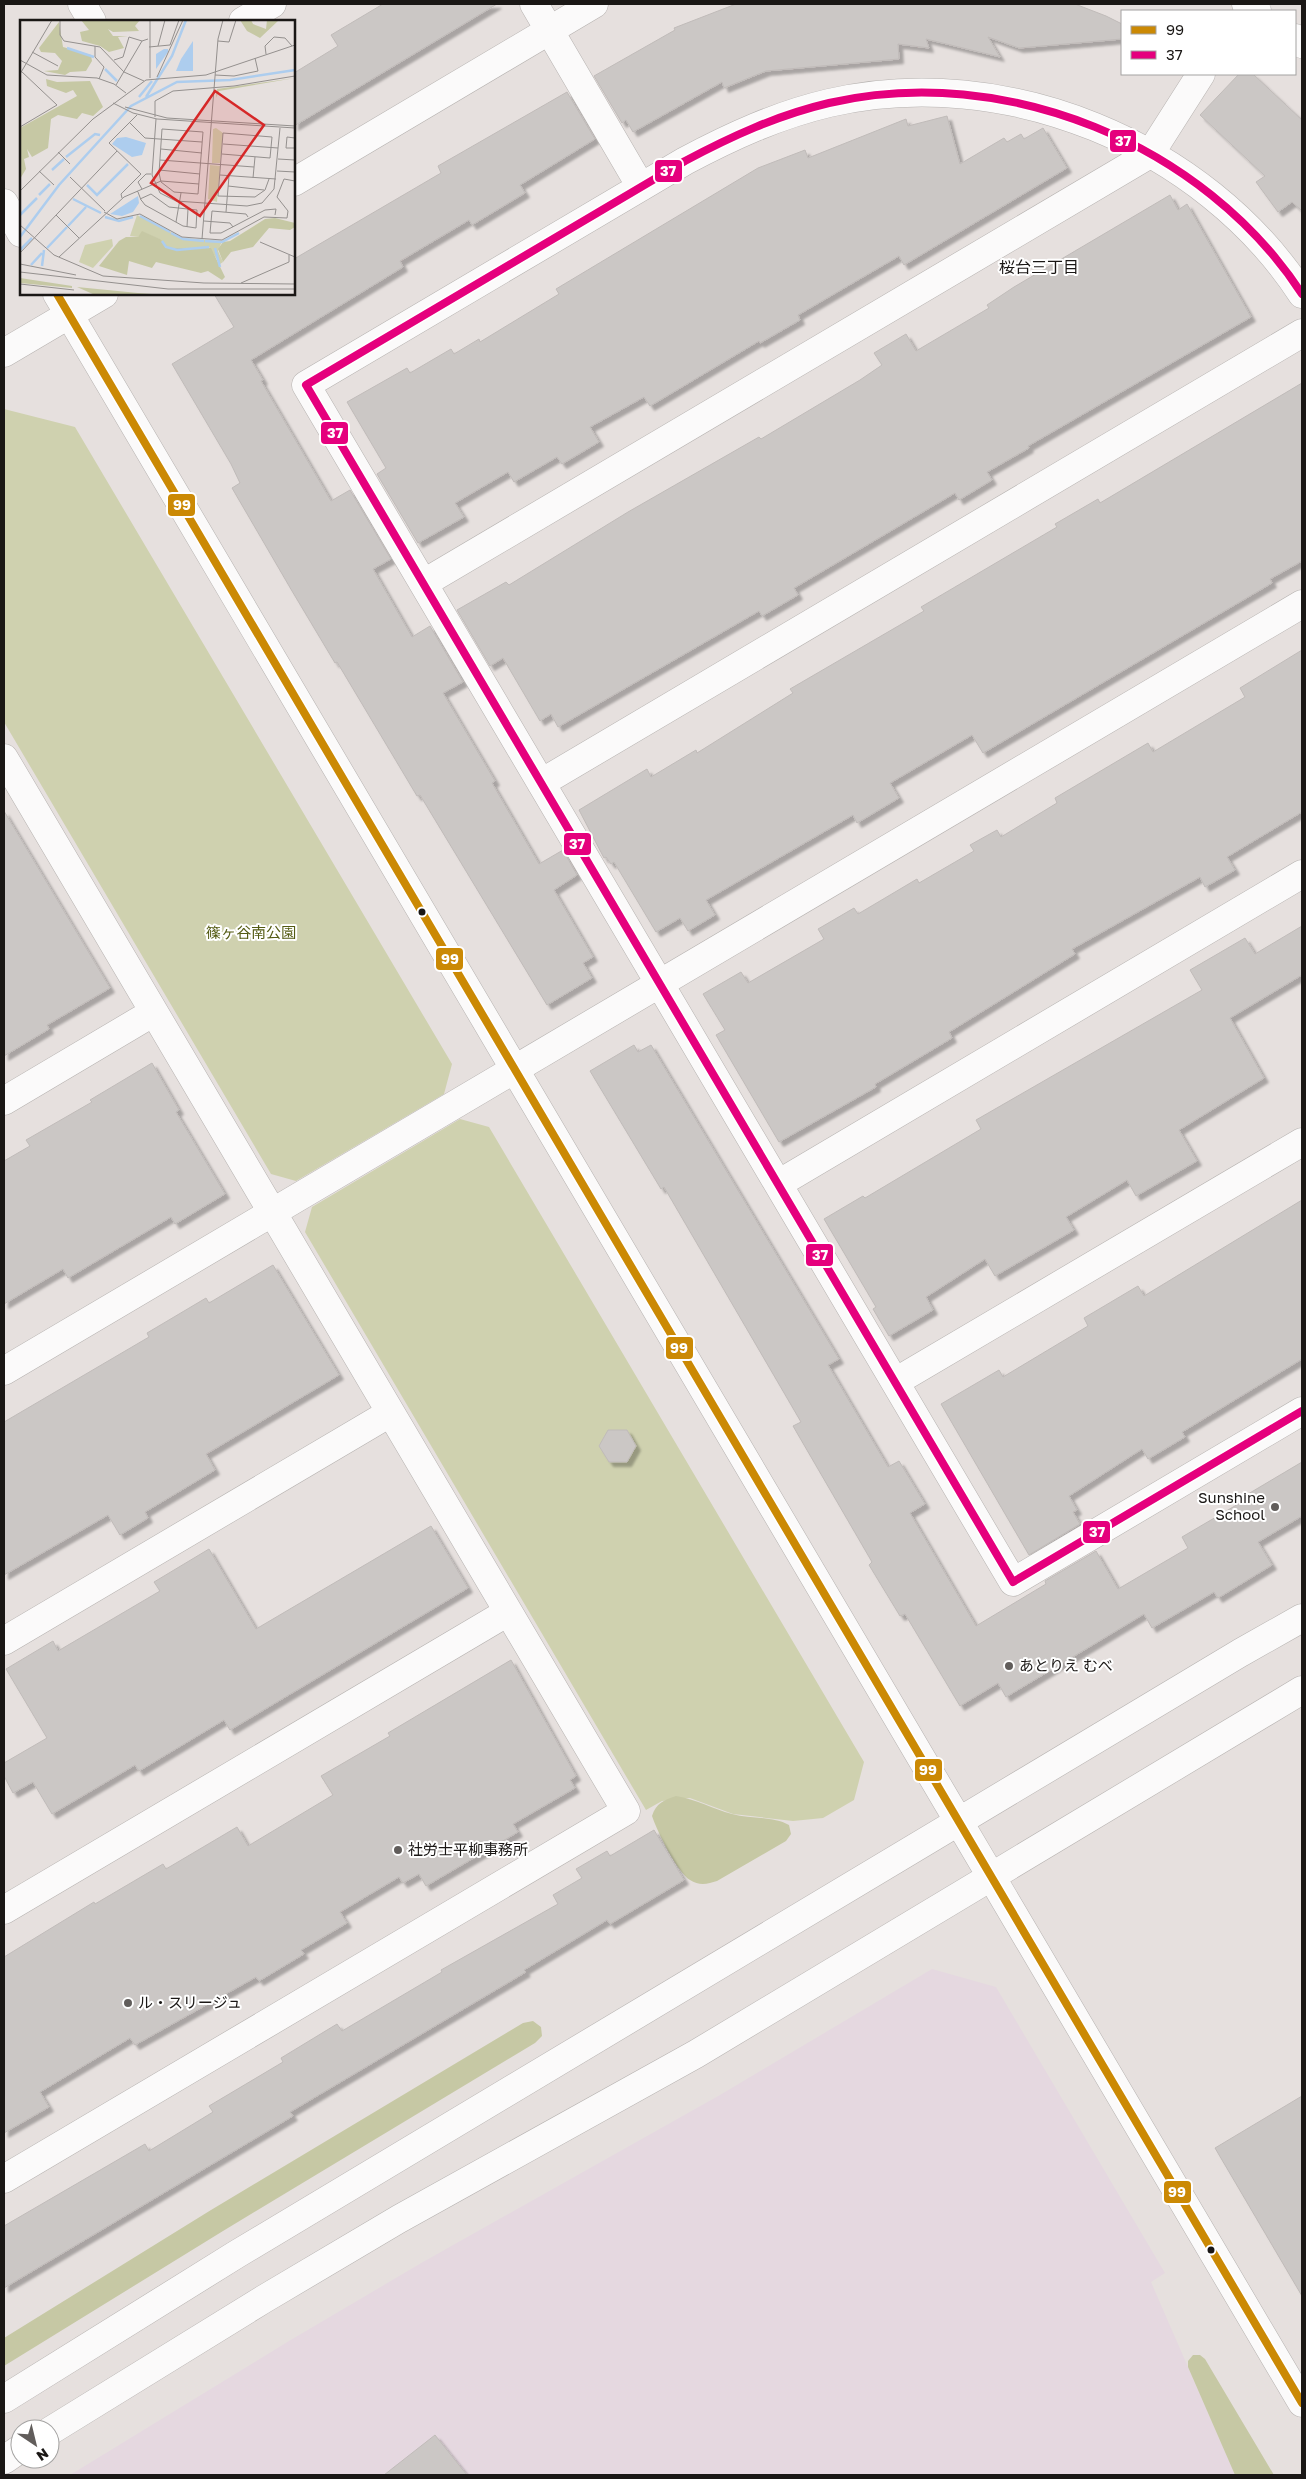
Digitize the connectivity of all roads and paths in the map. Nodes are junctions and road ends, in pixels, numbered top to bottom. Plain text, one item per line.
1 (82, 4) edge
2 (272, 4) edge
3 (534, 4) edge
4 (594, 4) edge
5 (91, 20) edge
6 (245, 20) edge
7 (550, 30) junction
8 (1200, 75) edge
9 (1150, 154) junction
10 (295, 181) edge
11 (641, 187) junction
12 (4, 203) edge
13 (20, 230) edge
14 (1302, 294) edge
15 (100, 295) edge
16 (63, 304) edge
17 (1302, 333) edge
18 (4, 353) edge
19 (424, 584) junction
20 (1302, 604) edge
21 (4, 758) edge
22 (542, 783) junction
23 (1302, 874) edge
24 (660, 983) junction
25 (154, 1012) junction
26 (515, 1069) junction
27 (4, 1101) edge
28 (1302, 1142) edge
29 (778, 1184) junction
30 (272, 1213) junction
31 (4, 1371) edge
32 (895, 1382) junction
33 (1302, 1412) edge
34 (390, 1413) junction
35 (508, 1612) junction
36 (1302, 1618) edge
37 (4, 1641) edge
38 (1302, 1690) edge
39 (959, 1822) junction
40 (991, 1877) junction
41 (4, 1910) edge
42 (4, 2179) edge
43 (4, 2399) edge
44 (1302, 2403) edge
45 (60, 2424) edge

1 - 5 street
2 - 6 street
3 - 7 street
4 - 7 street
7 - 10 street
7 - 11 street
8 - 9 street
9 - 11 street
9 - 14 street
9 - 19 street
11 - 19 street
12 - 13 street
15 - 16 street
16 - 18 street
16 - 26 street
17 - 22 street
19 - 22 street
20 - 24 street
21 - 25 street
22 - 24 street
23 - 29 street
24 - 26 street
24 - 29 street
25 - 27 street
25 - 30 street
26 - 30 street
26 - 39 street
28 - 32 street
29 - 32 street
30 - 31 street
30 - 34 street
32 - 33 street
34 - 35 street
34 - 37 street
35 - 41 street
35 - 42 street
36 - 39 street
38 - 40 street
39 - 40 street
39 - 43 street
40 - 44 street
40 - 45 street

